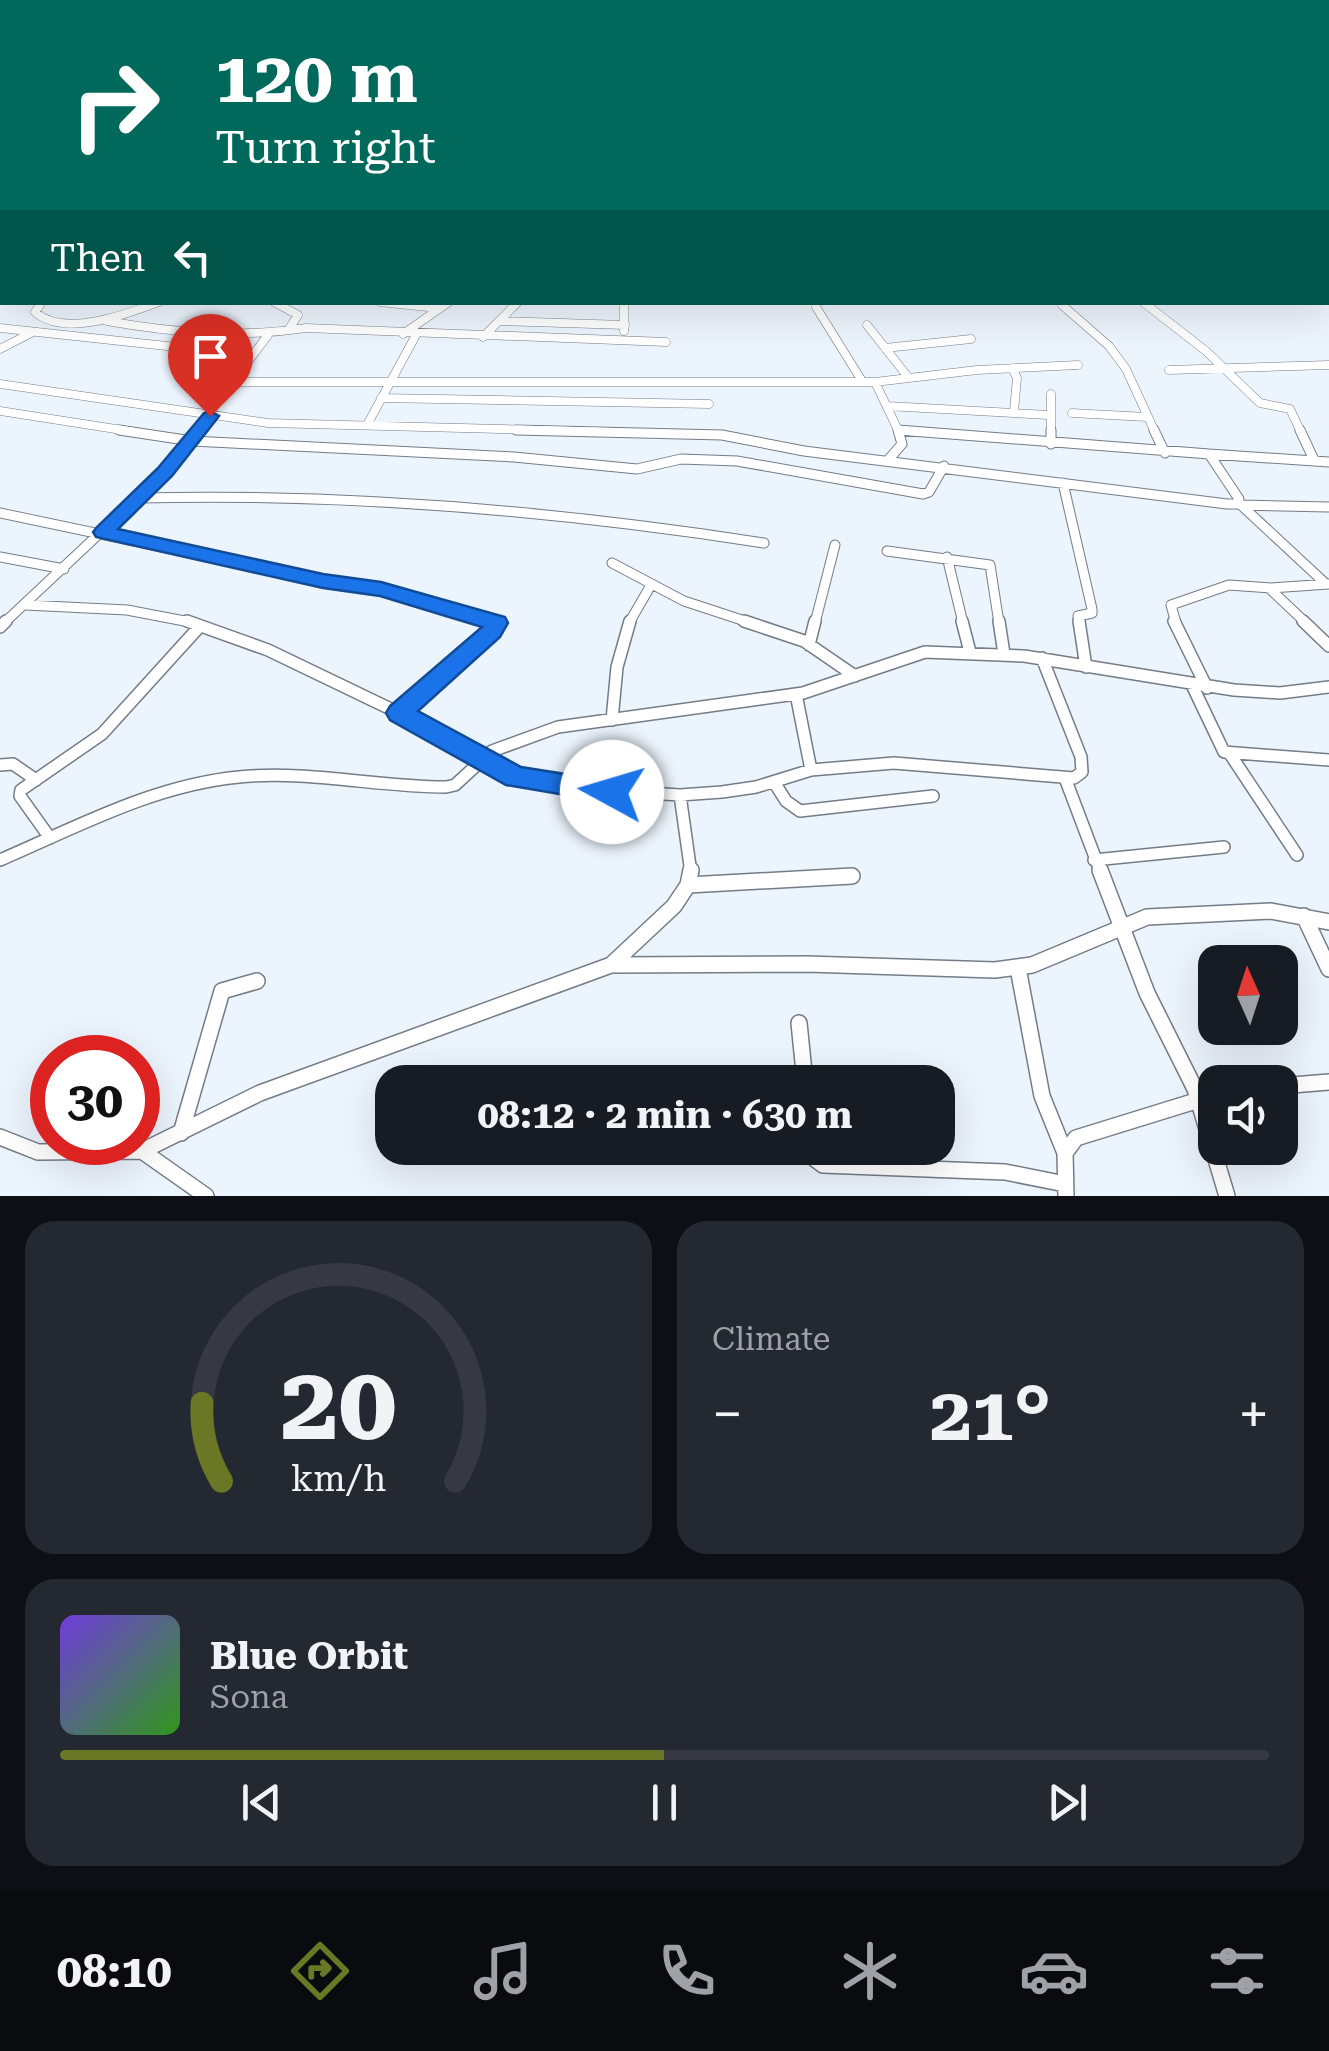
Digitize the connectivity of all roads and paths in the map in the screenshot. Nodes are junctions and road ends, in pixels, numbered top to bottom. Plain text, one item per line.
1 (41, 305) edge
2 (150, 305) edge
3 (282, 305) edge
4 (408, 305) edge
5 (443, 305) edge
6 (515, 305) edge
7 (624, 305) edge
8 (1062, 305) dead end
9 (1147, 305) edge
10 (816, 306) dead end
11 (437, 308) junction
12 (106, 321) junction
13 (498, 321) junction
14 (51, 322) junction
15 (625, 325) junction
16 (867, 325) dead end
17 (0, 328) edge
18 (288, 330) junction
19 (32, 333) junction
20 (403, 334) junction
21 (268, 335) junction
22 (416, 335) junction
23 (484, 337) junction
24 (971, 339) dead end
25 (624, 342) junction
26 (666, 342) dead end
27 (885, 348) junction
28 (0, 349) edge
29 (250, 355) junction
30 (1078, 365) dead end
31 (1329, 365) edge
32 (1012, 368) junction
33 (1168, 370) dead end
34 (1227, 370) junction
35 (908, 377) junction
36 (390, 380) junction
37 (862, 381) junction
38 (232, 382) junction
39 (875, 382) junction
40 (0, 384) edge
41 (1051, 394) dead end
42 (381, 398) junction
43 (709, 404) dead end
44 (886, 406) junction
45 (0, 411) edge
46 (1014, 411) junction
47 (1072, 413) dead end
48 (1049, 415) junction
49 (210, 416) junction
50 (1146, 418) junction
51 (366, 426) junction
52 (898, 430) junction
53 (192, 441) junction
54 (1051, 444) junction
55 (1165, 452) junction
56 (1209, 454) junction
57 (888, 460) junction
58 (1314, 460) junction
59 (1329, 462) edge
60 (944, 466) junction
61 (1063, 483) junction
62 (140, 498) junction
63 (1238, 505) junction
64 (1329, 508) edge
65 (0, 512) edge
66 (103, 532) junction
67 (764, 543) dead end
68 (835, 545) dead end
69 (887, 551) dead end
70 (0, 557) edge
71 (947, 557) junction
72 (612, 563) dead end
73 (64, 569) junction
74 (1328, 584) edge
75 (651, 585) junction
76 (1270, 588) junction
77 (25, 604) junction
78 (200, 626) junction
79 (0, 627) edge
80 (810, 645) junction
81 (1329, 646) edge
82 (970, 652) junction
83 (1004, 654) junction
84 (1042, 658) junction
85 (1086, 666) junction
86 (855, 676) junction
87 (1192, 685) junction
88 (1329, 686) edge
89 (1207, 688) junction
90 (796, 694) junction
91 (399, 713) junction
92 (612, 720) junction
93 (1230, 754) junction
94 (479, 759) junction
95 (1329, 760) edge
96 (0, 765) edge
97 (811, 770) junction
98 (1064, 778) junction
99 (36, 780) junction
100 (774, 782) junction
101 (680, 795) junction
102 (933, 796) dead end
103 (50, 838) junction
104 (1224, 847) dead end
105 (1297, 854) dead end
106 (0, 860) edge
107 (1094, 860) junction
108 (852, 876) dead end
109 (688, 884) junction
110 (1304, 916) junction
111 (1329, 922) edge
112 (1121, 926) junction
113 (612, 965) junction
114 (1018, 968) junction
115 (1329, 969) edge
116 (257, 982) dead end
117 (799, 1024) dead end
118 (803, 1065) edge
119 (1198, 1082) edge
120 (1329, 1082) edge
121 (1298, 1085) edge
122 (1198, 1100) edge
123 (181, 1134) junction
124 (0, 1137) edge
125 (160, 1143) edge
126 (30, 1149) edge
127 (1065, 1154) junction
128 (160, 1164) edge
129 (823, 1165) edge
130 (1221, 1165) edge
131 (1066, 1190) edge
132 (206, 1196) edge
133 (1228, 1196) edge

1 - 14 street
2 - 12 street
3 - 18 street
4 - 11 street
5 - 11 street
6 - 13 street
7 - 15 street
8 - 50 street
9 - 34 street
10 - 37 street
11 - 20 street
12 - 14 street
12 - 21 street
13 - 15 street
13 - 23 street
14 - 19 street
15 - 25 street
16 - 27 street
17 - 19 street
18 - 20 street
18 - 21 street
19 - 28 street
19 - 29 street
20 - 22 street
21 - 29 street
22 - 23 street
22 - 36 street
23 - 25 street
24 - 27 street
25 - 26 street
27 - 35 street
29 - 38 street
30 - 32 street
31 - 34 street
32 - 35 street
32 - 46 street
33 - 34 street
34 - 58 street
35 - 39 street
36 - 37 street
36 - 38 street
36 - 42 street
37 - 39 street
38 - 49 street
39 - 44 street
40 - 49 street
41 - 48 street
42 - 43 street
42 - 51 street
44 - 46 street
44 - 52 street
45 - 53 street
46 - 48 street
47 - 50 street
48 - 54 street
49 - 51 street
49 - 53 street
50 - 55 street
51 - 57 street
52 - 54 street
52 - 57 street
53 - 60 street
53 - 62 street
54 - 55 street
55 - 56 street
56 - 58 street
56 - 63 street
57 - 60 street
58 - 59 street
60 - 61 street
61 - 63 street
61 - 85 street
62 - 66 street
62 - 67 street
63 - 64 street
63 - 74 street
65 - 66 street
66 - 73 street
66 - 91 street
68 - 80 street
69 - 71 street
70 - 73 street
71 - 82 street
71 - 83 street
72 - 75 street
73 - 77 street
74 - 76 street
75 - 80 street
75 - 92 street
76 - 81 street
76 - 89 street
77 - 78 street
77 - 79 street
78 - 91 street
78 - 99 street
80 - 86 street
82 - 83 street
82 - 86 street
83 - 84 street
84 - 85 street
84 - 98 street
85 - 87 street
86 - 90 street
87 - 89 street
87 - 93 street
88 - 89 street
90 - 92 street
90 - 97 street
91 - 94 street
92 - 94 street
93 - 95 street
93 - 105 street
94 - 101 street
94 - 103 street
96 - 99 street
97 - 98 street
97 - 100 street
98 - 107 street
99 - 103 street
100 - 101 street
100 - 102 street
101 - 109 street
103 - 106 street
104 - 107 street
107 - 112 street
108 - 109 street
109 - 113 street
110 - 111 street
110 - 112 street
110 - 115 street
112 - 114 street
112 - 119 street
113 - 114 street
113 - 123 street
114 - 127 street
116 - 123 street
117 - 118 street
120 - 121 street
122 - 127 street
123 - 125 street
124 - 126 street
127 - 131 street
128 - 132 street
129 - 131 street
130 - 133 street

